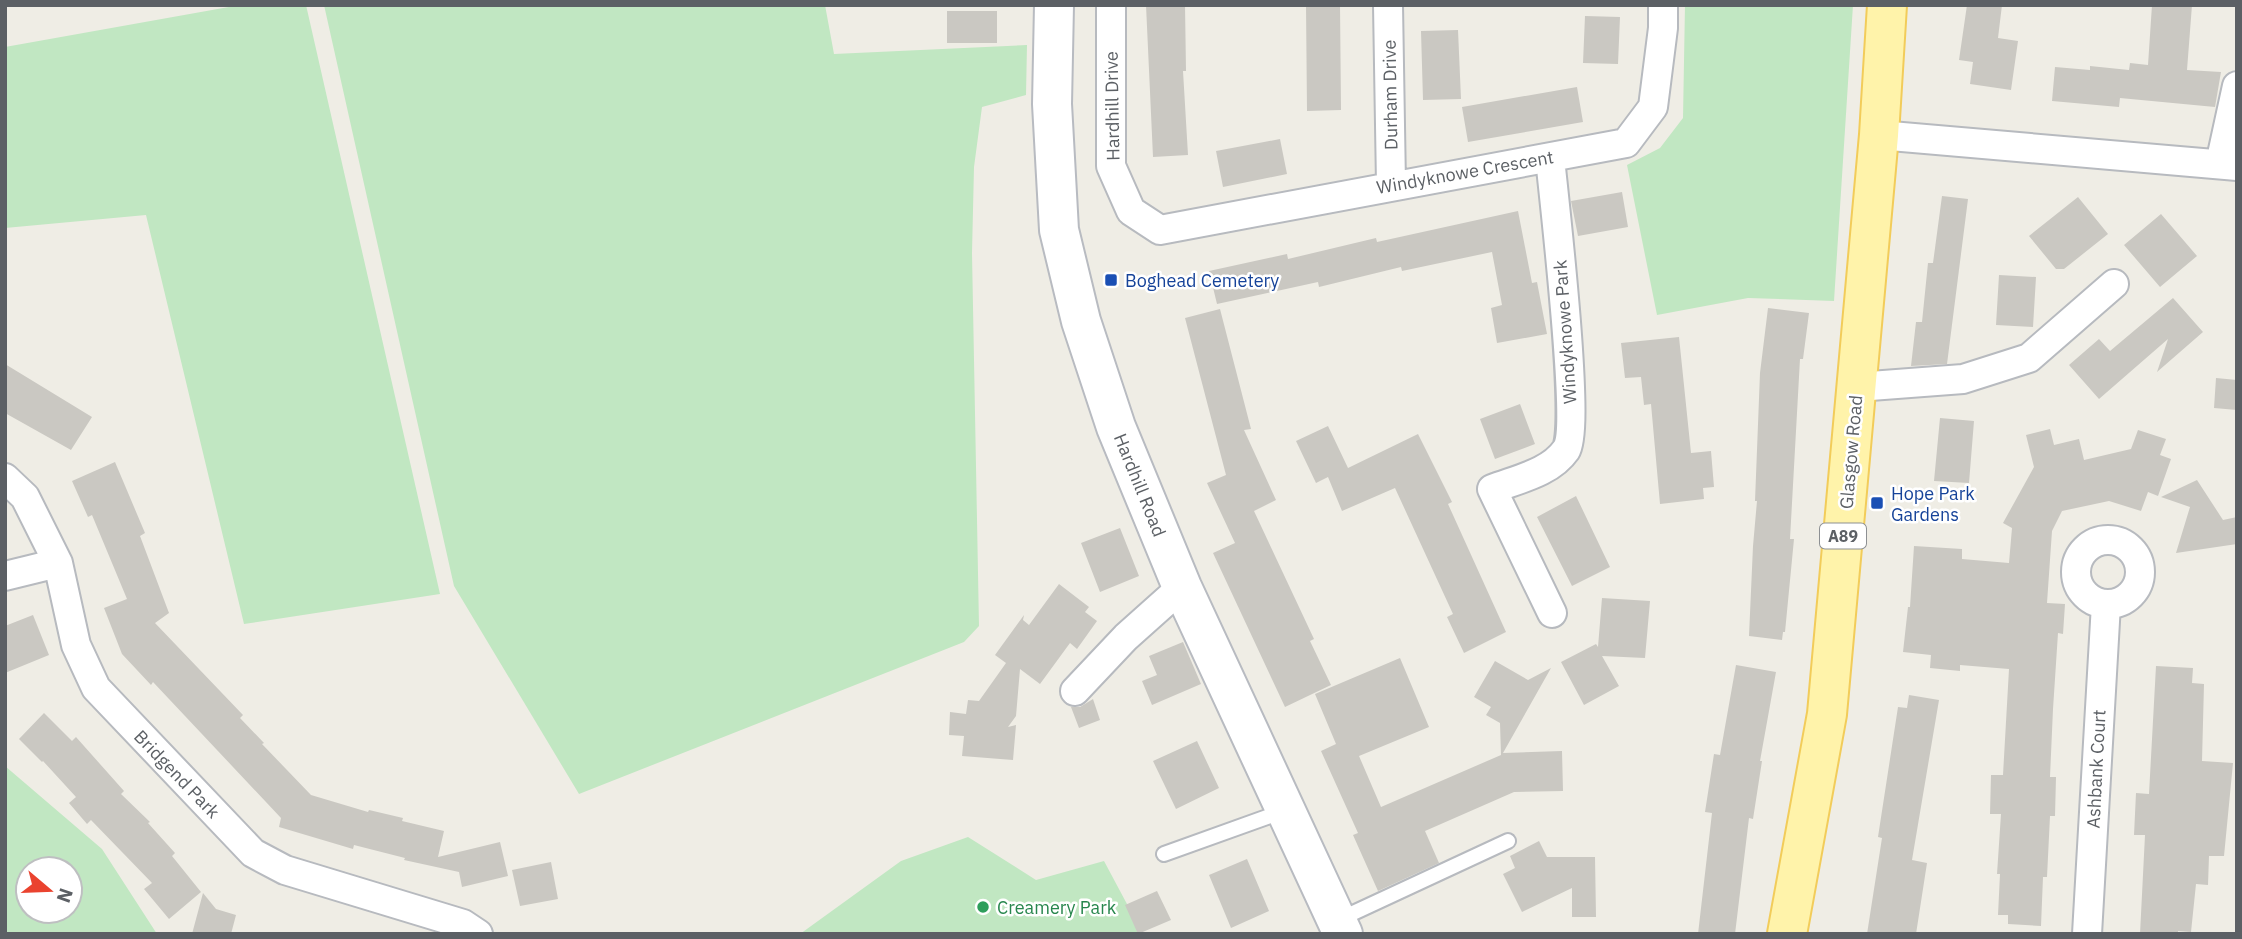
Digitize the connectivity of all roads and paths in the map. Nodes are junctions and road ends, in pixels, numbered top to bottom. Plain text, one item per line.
1 (1054, 5) edge
2 (1111, 5) edge
3 (1388, 5) edge
4 (1663, 5) edge
5 (1888, 5) edge
6 (2237, 86) edge
7 (1879, 135) junction
8 (1550, 158) junction
9 (2228, 165) edge
10 (1391, 185) junction
11 (1160, 230) joint
12 (2113, 284) dead end
13 (1857, 387) junction
14 (5, 478) edge
15 (58, 562) junction
16 (5, 576) edge
17 (1182, 587) junction
18 (2106, 604) dead end
19 (1552, 613) dead end
20 (1075, 691) dead end
21 (1286, 810) junction
22 (1508, 841) dead end
23 (1164, 854) dead end
24 (1340, 927) edge
25 (478, 934) edge
26 (1787, 934) edge
27 (2087, 934) edge

1 - 17 main road, Hardhill Road
2 - 11 street, Hardhill Drive
3 - 10 street, Durham Drive
4 - 8 street, Windyknowe Crescent
5 - 7 main road, A89
6 - 9 street
7 - 9 street
7 - 13 main road, Glasgow Road / A89
8 - 10 street, Windyknowe Crescent
8 - 19 street, Windyknowe Park
10 - 11 street, Windyknowe Crescent
12 - 13 street
13 - 26 main road, Glasgow Road / A89
14 - 15 street, Bridgend Park
15 - 16 street
15 - 25 street, Bridgend Park
17 - 20 street
17 - 21 main road, Hardhill Road
18 - 27 street, Ashbank Court
21 - 23 lane
21 - 24 main road, Hardhill Road
22 - 24 lane

